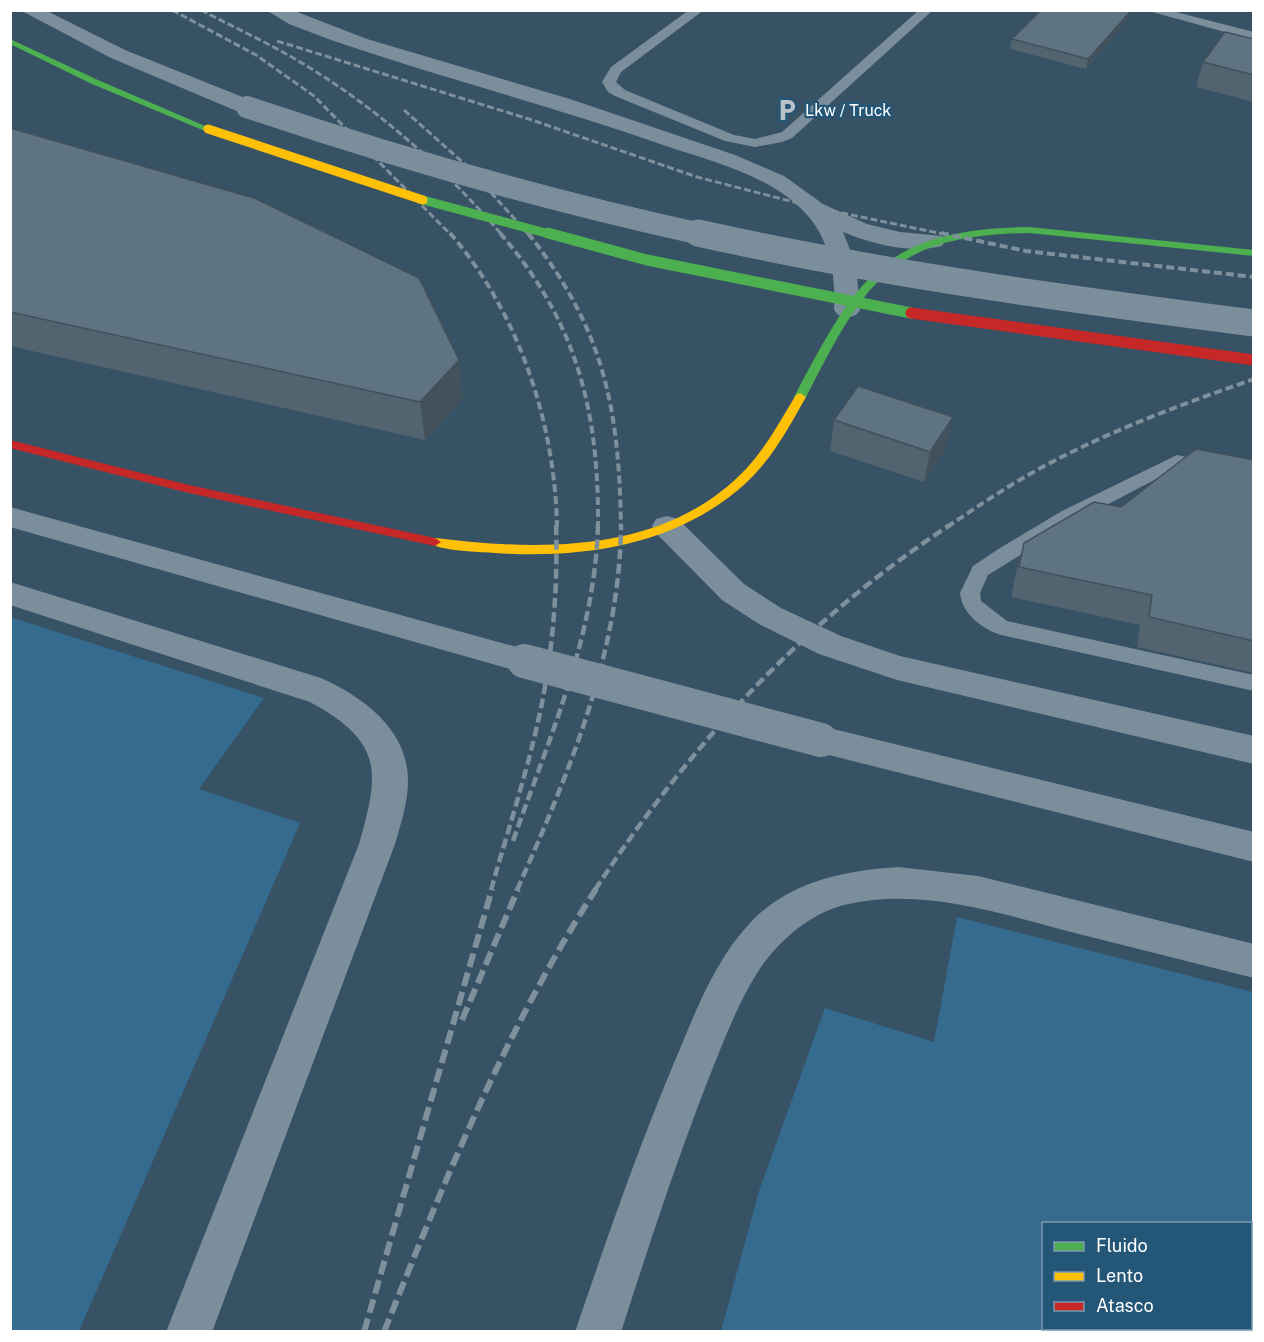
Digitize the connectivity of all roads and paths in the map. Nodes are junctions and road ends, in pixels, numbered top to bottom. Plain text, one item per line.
1 (29, 10) edge
2 (275, 10) edge
3 (698, 10) edge
4 (927, 10) edge
5 (1151, 10) edge
6 (1254, 36) edge
7 (10, 41) edge
8 (813, 207) junction
9 (933, 241) junction
10 (1254, 253) edge
11 (847, 310) junction
12 (1254, 323) edge
13 (1254, 360) edge
14 (10, 444) edge
15 (1254, 476) edge
16 (10, 517) edge
17 (667, 526) junction
18 (10, 593) edge
19 (1254, 683) edge
20 (1254, 750) edge
21 (1254, 847) edge
22 (1254, 961) edge
23 (189, 1332) edge
24 (598, 1332) edge

1 - 12 street, bridge
2 - 8 street
3 - 4 lane
5 - 6 lane
7 - 13 street, bridge
8 - 9 street
8 - 11 street
9 - 10 street
9 - 11 street
11 - 17 street
14 - 17 street
15 - 19 lane
16 - 21 street, bridge
17 - 20 street
18 - 23 street
22 - 24 street

